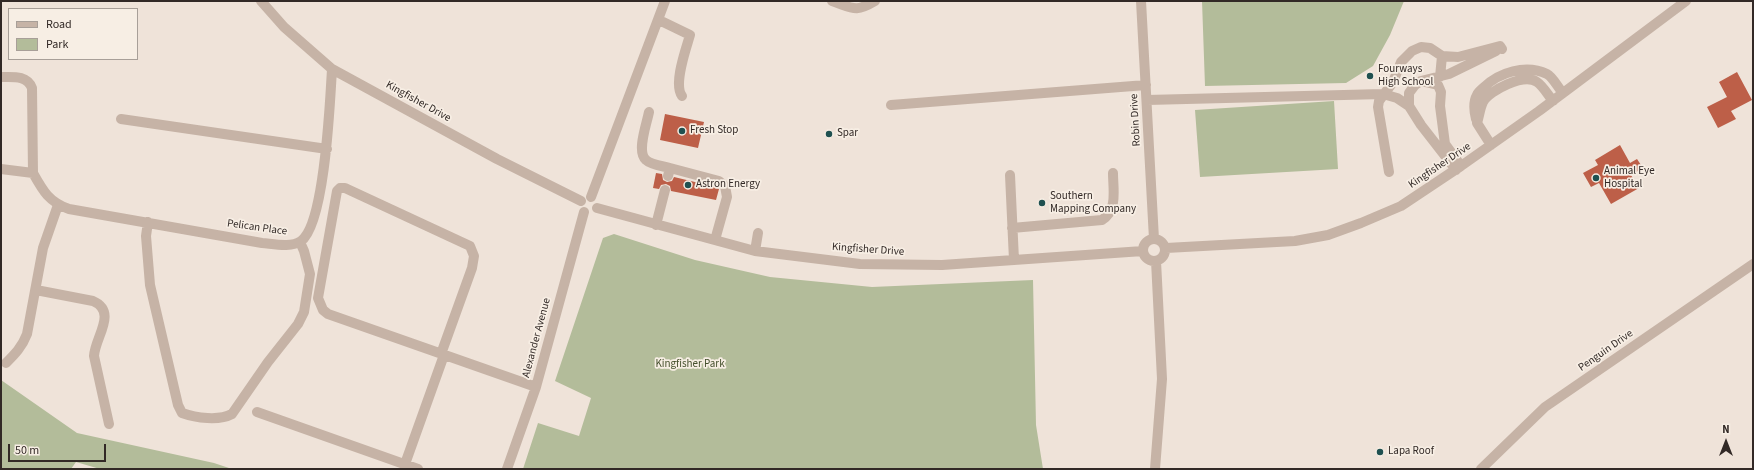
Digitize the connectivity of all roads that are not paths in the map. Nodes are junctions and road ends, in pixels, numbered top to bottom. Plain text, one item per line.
1 (261, 1) edge
2 (665, 1) edge
3 (832, 1) edge
4 (875, 1) edge
5 (1141, 1) edge
6 (1686, 1) edge
7 (659, 20) junction
8 (1442, 56) junction
9 (332, 69) junction
10 (1, 77) edge
11 (1440, 77) junction
12 (1421, 81) junction
13 (1146, 85) junction
14 (1563, 93) junction
15 (1383, 94) junction
16 (682, 96) dead end
17 (1147, 100) junction
18 (1553, 100) junction
19 (891, 105) dead end
20 (1409, 106) junction
21 (649, 112) dead end
22 (121, 119) dead end
23 (1477, 123) junction
24 (1491, 146) junction
25 (327, 149) junction
26 (1459, 168) junction
27 (1, 169) edge
28 (1389, 172) dead end
29 (33, 173) junction
30 (1113, 173) dead end
31 (1010, 175) dead end
32 (665, 190) dead end
33 (591, 197) junction
34 (581, 201) junction
35 (58, 205) junction
36 (597, 208) junction
37 (584, 212) junction
38 (148, 222) junction
39 (656, 224) junction
40 (1012, 228) junction
41 (758, 233) dead end
42 (1154, 239) junction
43 (715, 240) junction
44 (300, 242) junction
45 (1166, 248) junction
46 (755, 251) junction
47 (1143, 251) junction
48 (1014, 260) junction
49 (1156, 261) junction
50 (1753, 264) edge
51 (36, 290) junction
52 (442, 354) junction
53 (6, 363) dead end
54 (536, 387) junction
55 (257, 412) dead end
56 (109, 424) dead end
57 (404, 464) junction
58 (418, 469) edge
59 (507, 469) edge
60 (1155, 469) edge
61 (1481, 469) edge

1 - 9 street, Kingfisher Drive
2 - 7 street
3 - 4 street
5 - 13 street, Robin Drive
6 - 14 street, Kingfisher Drive
7 - 16 street
7 - 33 street
8 - 11 street
8 - 11 street
8 - 15 street
9 - 25 street, Pelican Place
9 - 34 street, Kingfisher Drive
10 - 29 street
11 - 12 street
12 - 20 street
12 - 26 street
13 - 17 street, Robin Drive
13 - 19 street
14 - 18 street, Kingfisher Drive
14 - 23 street
15 - 17 street
15 - 20 street
15 - 28 street
17 - 42 street, Robin Drive
18 - 23 street
18 - 24 street, Kingfisher Drive
20 - 26 street
21 - 43 street
22 - 25 street
23 - 24 street
24 - 26 street, Kingfisher Drive
25 - 44 street, Pelican Place
26 - 45 street, Kingfisher Drive
27 - 29 street
29 - 35 street
30 - 40 street
31 - 40 street
32 - 39 street
33 - 34 street
33 - 36 street
34 - 37 street
35 - 38 street, Pelican Place
35 - 51 street
36 - 37 street
36 - 39 street, Kingfisher Drive
37 - 54 street, Alexander Avenue
38 - 44 street, Pelican Place
38 - 44 street
39 - 43 street, Kingfisher Drive
40 - 48 street
41 - 46 street
42 - 45 street
42 - 47 street
43 - 46 street, Kingfisher Drive
45 - 49 street
46 - 48 street, Kingfisher Drive
47 - 48 street, Kingfisher Drive
47 - 49 street
49 - 60 street
50 - 61 street, Penguin Drive
51 - 53 street
51 - 56 street
52 - 52 street
52 - 54 street
52 - 57 street
54 - 59 street, Alexander Avenue
55 - 57 street
57 - 58 street

